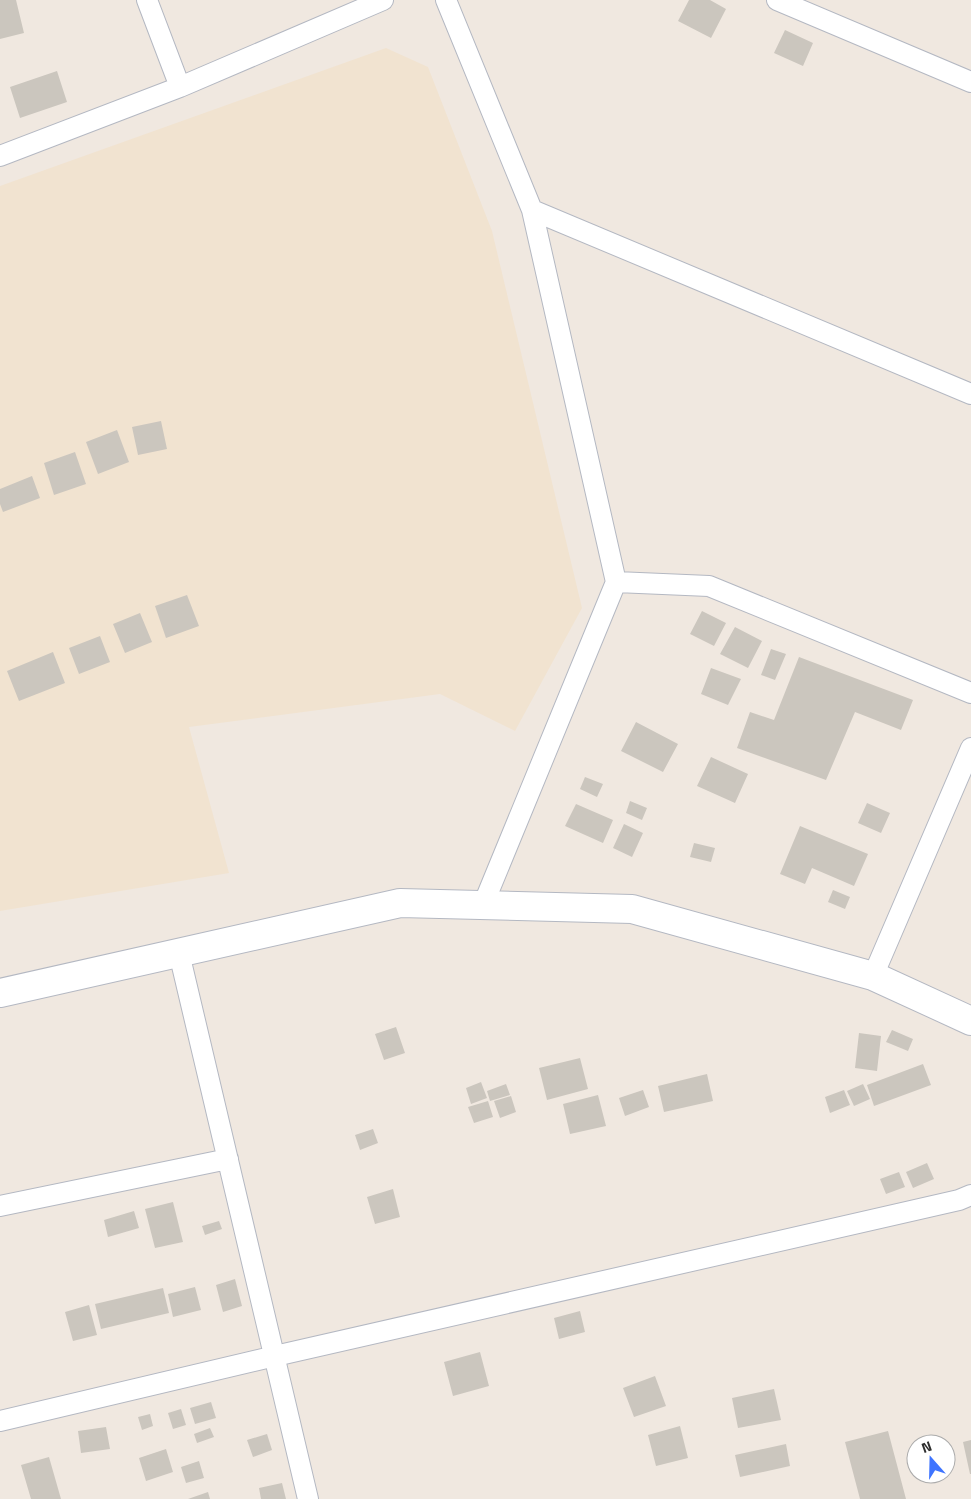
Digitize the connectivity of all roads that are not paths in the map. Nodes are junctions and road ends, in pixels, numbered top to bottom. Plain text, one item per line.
1 (147, 0) edge
2 (383, 0) edge
3 (446, 0) edge
4 (777, 0) edge
5 (971, 82) edge
6 (180, 87) junction
7 (0, 156) edge
8 (532, 210) junction
9 (971, 394) edge
10 (616, 582) junction
11 (971, 692) edge
12 (971, 748) edge
13 (483, 905) junction
14 (179, 952) junction
15 (873, 976) junction
16 (0, 993) edge
17 (971, 1021) edge
18 (228, 1159) junction
19 (971, 1195) edge
20 (0, 1206) edge
21 (275, 1356) junction
22 (0, 1421) edge
23 (308, 1499) edge

1 - 6 street
2 - 6 street
3 - 8 street
4 - 5 street
6 - 7 street
8 - 9 street
8 - 10 street
10 - 11 street
10 - 13 street
12 - 15 street
13 - 14 street
13 - 15 street
14 - 16 street
14 - 18 street
15 - 17 street
18 - 20 street
18 - 21 street
19 - 21 street
21 - 22 street
21 - 23 street

